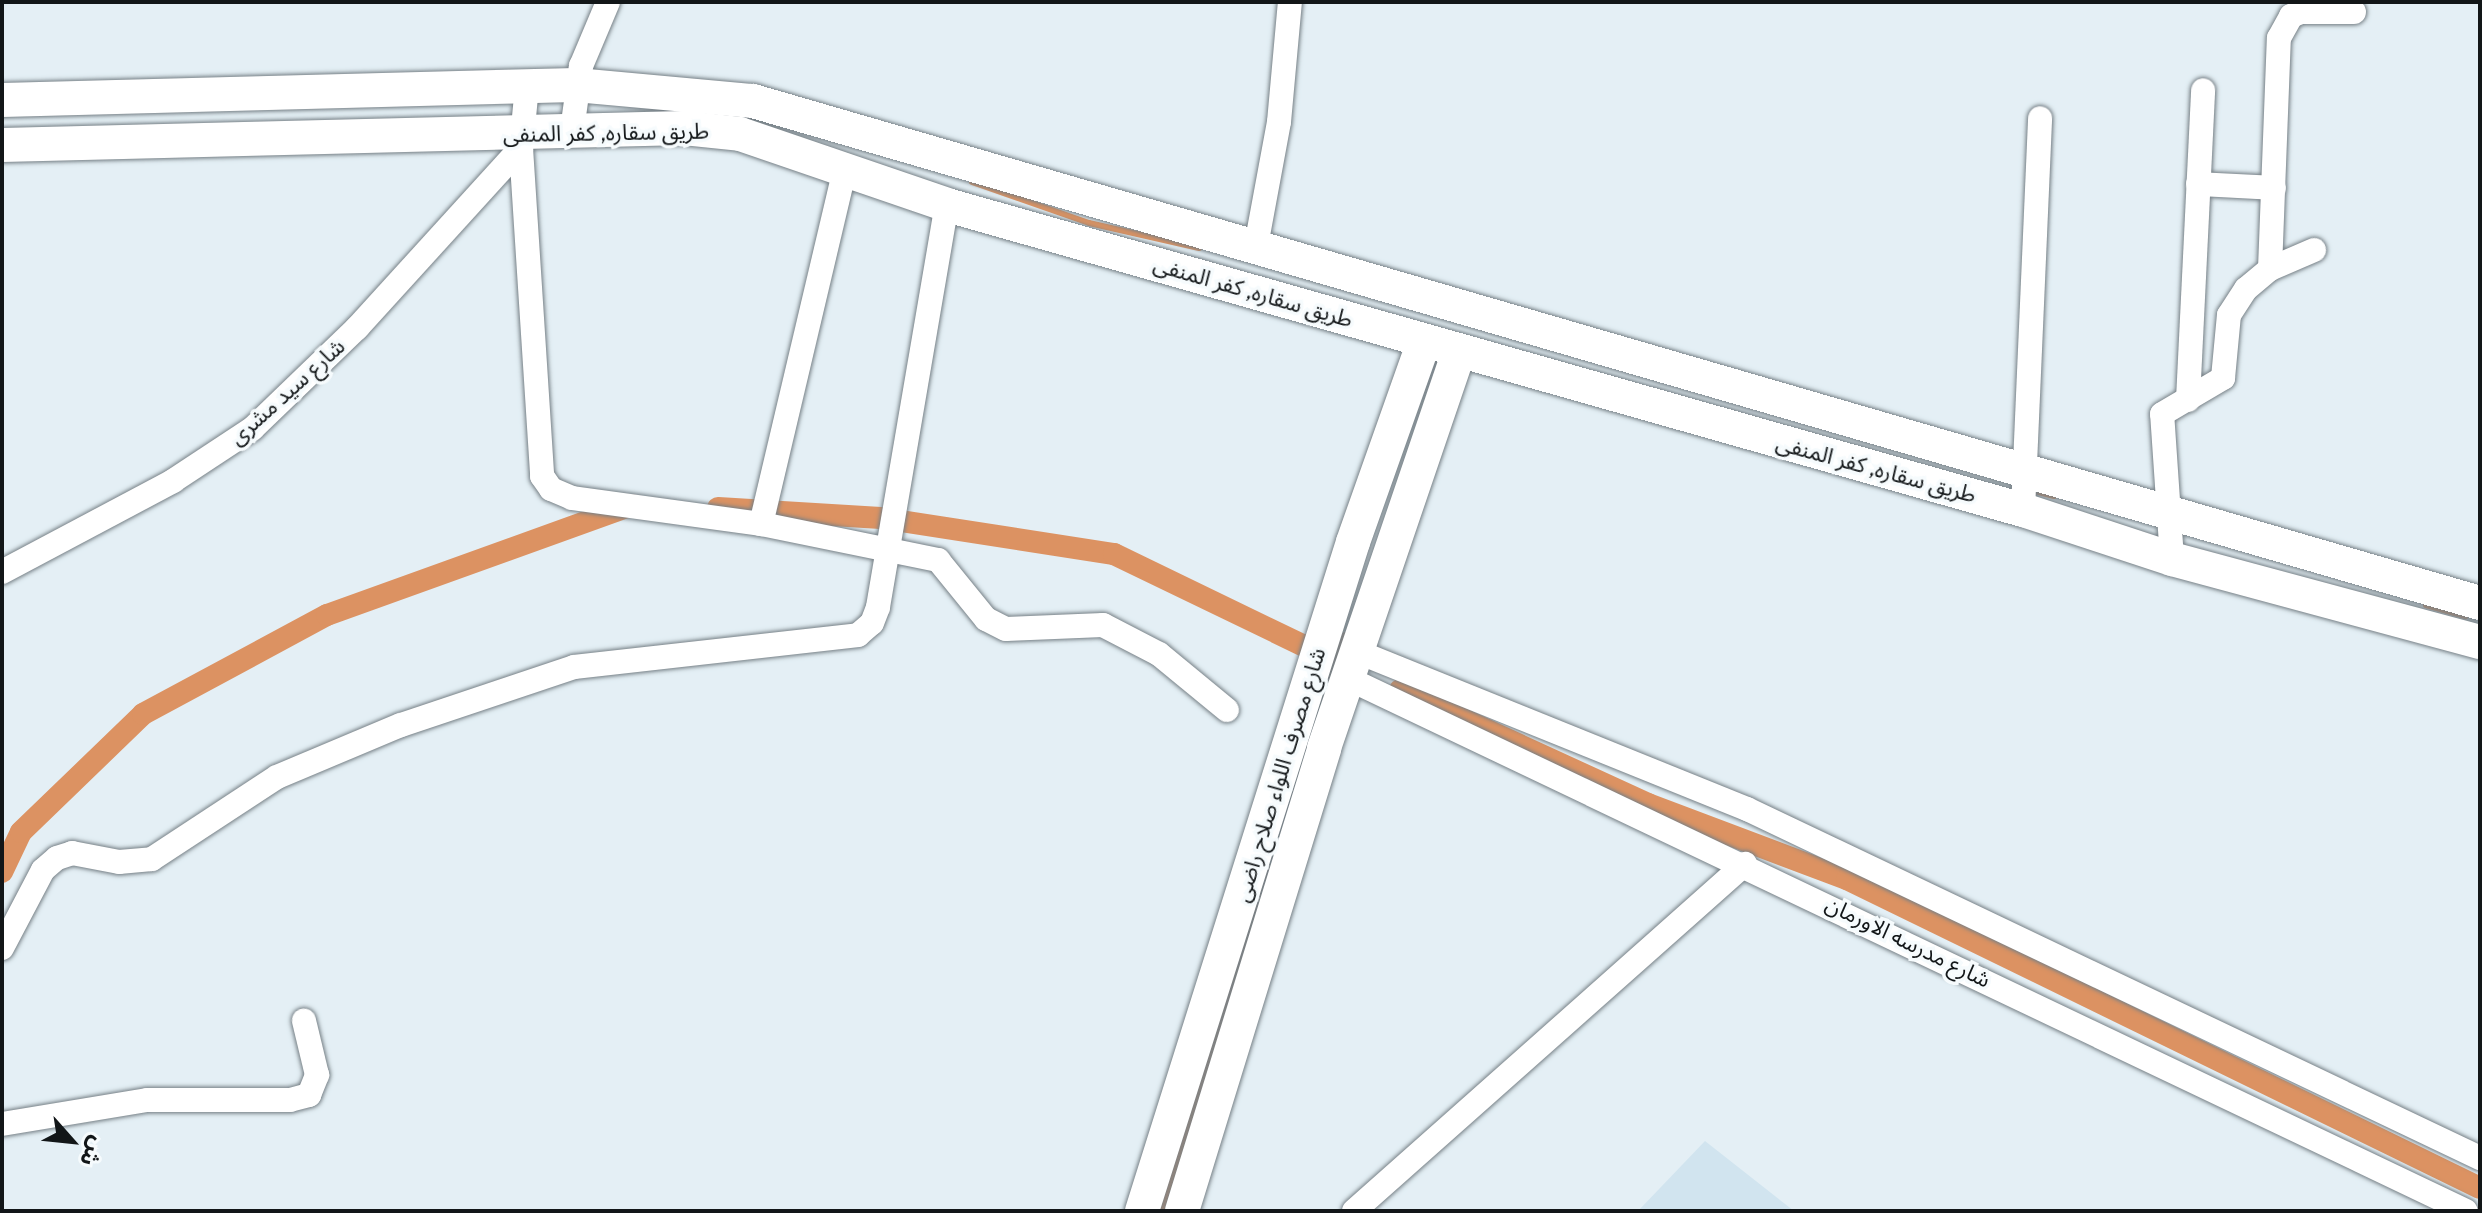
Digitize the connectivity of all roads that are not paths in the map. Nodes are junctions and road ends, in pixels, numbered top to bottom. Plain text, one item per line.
1 (608, 2) edge
2 (1290, 2) edge
3 (2354, 12) dead end
4 (576, 85) junction
5 (527, 86) junction
6 (2203, 90) dead end
7 (2, 100) edge
8 (2040, 118) dead end
9 (572, 130) junction
10 (522, 141) junction
11 (881, 141) junction
12 (2, 145) edge
13 (862, 176) junction
14 (2198, 184) junction
15 (2274, 188) junction
16 (947, 205) junction
17 (1256, 246) junction
18 (2314, 250) dead end
19 (1209, 256) junction
20 (2270, 269) junction
21 (1424, 341) junction
22 (1459, 352) junction
23 (2188, 400) junction
24 (1866, 443) junction
25 (2024, 473) junction
26 (2023, 510) junction
27 (761, 524) junction
28 (2172, 537) junction
29 (887, 549) junction
30 (2, 572) edge
31 (2470, 620) edge
32 (1323, 637) junction
33 (1352, 664) junction
34 (1227, 710) dead end
35 (1290, 739) junction
36 (1324, 748) junction
37 (1745, 864) junction
38 (1243, 895) junction
39 (1279, 903) junction
40 (2, 948) edge
41 (304, 1021) dead end
42 (2, 1124) edge
43 (2480, 1158) edge
44 (1142, 1211) edge
45 (1182, 1211) edge
46 (1354, 1211) edge
47 (2466, 1211) edge

1 - 4 street
2 - 17 street
3 - 15 street
4 - 5 street, طريق سقاره, كفر المنفى
4 - 9 street
4 - 11 street, طريق سقاره, كفر المنفى
5 - 7 street, طريق سقاره, كفر المنفى
5 - 10 street
6 - 14 street
8 - 25 street
9 - 10 street, طريق سقاره, كفر المنفى
9 - 13 street, طريق سقاره, كفر المنفى
10 - 12 street, طريق سقاره, كفر المنفى
10 - 27 street
10 - 30 street, شارع سيد مشرى
11 - 13 street
11 - 19 street, طريق سقاره, كفر المنفى
13 - 16 street, طريق سقاره, كفر المنفى
13 - 27 street
14 - 15 street
14 - 23 street
15 - 20 street
16 - 19 street, طريق سقاره, كفر المنفى
16 - 29 street
17 - 19 street, طريق سقاره, كفر المنفى
17 - 24 street, طريق سقاره, كفر المنفى
18 - 20 street
19 - 21 street, طريق سقاره, كفر المنفى
20 - 23 street
21 - 22 street, طريق سقاره, كفر المنفى
21 - 32 street, شارع مصرف اللواء صلاح راضى
22 - 24 street, طريق سقاره, كفر المنفى
22 - 33 street, شارع مصرف اللواء صلاح راضى
23 - 28 street
24 - 25 street, طريق سقاره, كفر المنفى
24 - 26 street, طريق سقاره, كفر المنفى
25 - 26 street
25 - 28 street, طريق سقاره, كفر المنفى
26 - 28 street, طريق سقاره, كفر المنفى
27 - 29 street
28 - 31 street, طريق سقاره, كفر المنفى
28 - 31 street, طريق سقاره, كفر المنفى
29 - 34 street
29 - 40 street
32 - 33 street
32 - 35 street, شارع مصرف اللواء صلاح راضى
33 - 36 street, شارع مصرف اللواء صلاح راضى
33 - 37 street, شارع مدرسه الاورمان
33 - 43 street
35 - 36 street
35 - 38 street, شارع مصرف اللواء صلاح راضى
36 - 39 street, شارع مصرف اللواء صلاح راضى
37 - 46 street
37 - 47 street, شارع مدرسه الاورمان
38 - 39 street
38 - 44 street, شارع مصرف اللواء صلاح راضى
39 - 45 street, شارع مصرف اللواء صلاح راضى
41 - 42 street

